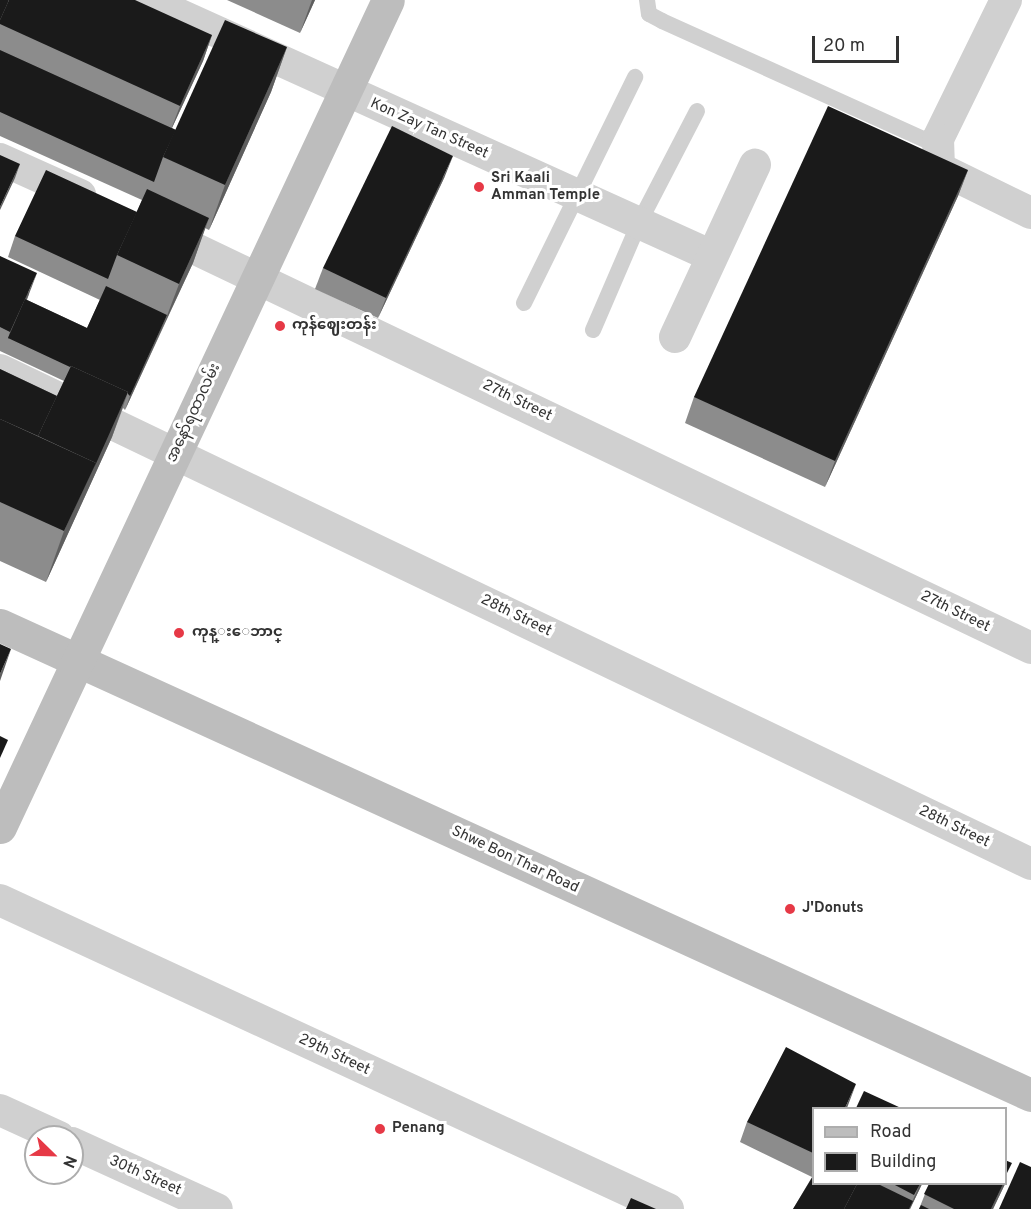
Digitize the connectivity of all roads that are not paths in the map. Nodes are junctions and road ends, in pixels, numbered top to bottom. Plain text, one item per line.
1 (147, 0) edge
2 (388, 0) edge
3 (647, 0) edge
4 (1006, 0) edge
5 (635, 77) dead end
6 (345, 92) junction
7 (697, 111) dead end
8 (944, 148) junction
9 (0, 159) edge
10 (755, 165) dead end
11 (576, 195) junction
12 (1031, 213) edge
13 (639, 223) junction
14 (712, 256) junction
15 (258, 277) junction
16 (524, 303) dead end
17 (593, 330) dead end
18 (675, 337) dead end
19 (0, 370) edge
20 (176, 452) junction
21 (0, 625) edge
22 (1031, 648) edge
23 (78, 661) junction
24 (0, 827) edge
25 (1031, 864) edge
26 (0, 900) edge
27 (1031, 1095) edge
28 (0, 1110) edge
29 (32, 1125) edge
30 (84, 1148) edge
31 (217, 1209) edge
32 (668, 1209) edge

1 - 6 street, Kon Zay Tan Street
2 - 6 main road, အနော်ရထာလမ်း
3 - 8 lane
4 - 8 street
5 - 11 lane
6 - 11 street, Kon Zay Tan Street
6 - 15 main road, အနော်ရထာလမ်း
7 - 13 lane
8 - 12 street
9 - 15 street, 27th Street
10 - 14 street
11 - 13 street, Kon Zay Tan Street
11 - 16 lane
13 - 14 street, Kon Zay Tan Street
13 - 17 lane
14 - 18 street
15 - 20 main road, အနော်ရထာလမ်း
15 - 22 street, 27th Street
19 - 20 street, 28th Street
20 - 23 main road, အနော်ရထာလမ်း
20 - 25 street, 28th Street
21 - 23 main road, Shwe Bon Thar Road
23 - 24 main road, အနော်ရထာလမ်း
23 - 27 main road, Shwe Bon Thar Road
26 - 32 street, 29th Street
28 - 29 street
30 - 31 street, 30th Street

